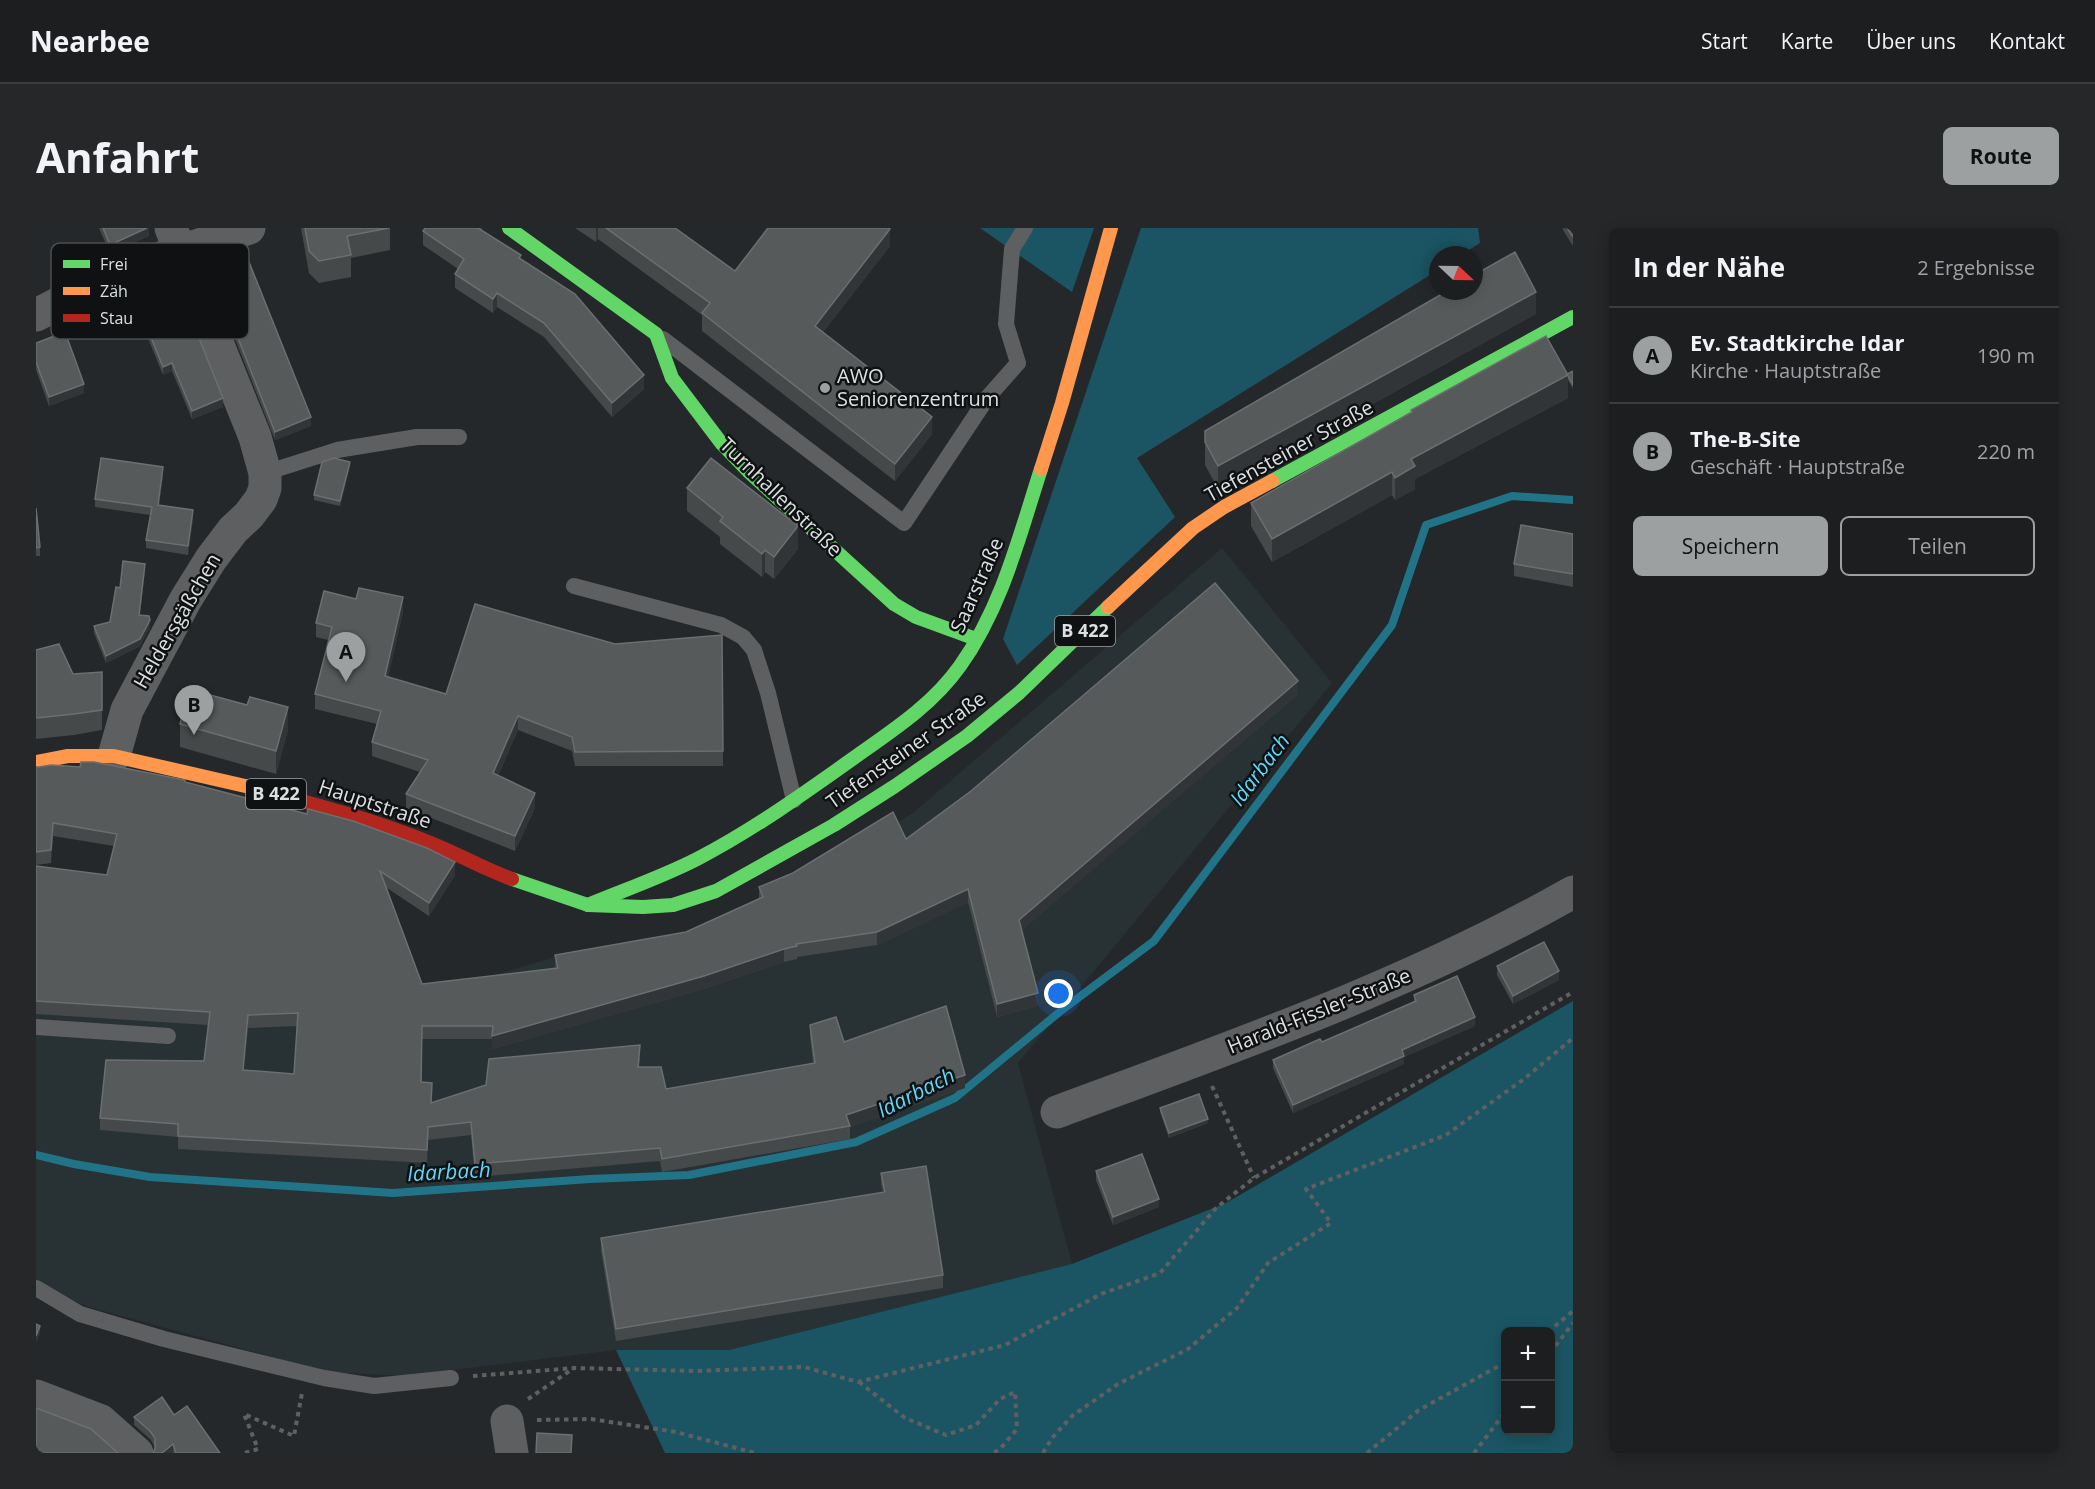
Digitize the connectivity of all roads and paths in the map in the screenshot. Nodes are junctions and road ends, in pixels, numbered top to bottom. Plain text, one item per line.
1 (249, 228) edge
2 (509, 228) edge
3 (1025, 228) edge
4 (1111, 228) edge
5 (176, 239) edge
6 (51, 307) edge
7 (36, 315) edge
8 (1573, 317) edge
9 (656, 334) junction
10 (216, 339) edge
11 (459, 438) dead end
12 (265, 473) junction
13 (574, 586) dead end
14 (976, 639) junction
15 (114, 756) junction
16 (36, 762) edge
17 (794, 800) junction
18 (1573, 892) edge
19 (588, 905) junction
20 (1573, 992) edge
21 (36, 1026) edge
22 (168, 1036) dead end
23 (1573, 1038) edge
24 (1200, 1059) junction
25 (1057, 1112) dead end
26 (1254, 1178) junction
27 (36, 1288) edge
28 (1573, 1311) edge
29 (1573, 1323) edge
30 (1554, 1327) edge
31 (1555, 1348) edge
32 (1501, 1365) edge
33 (575, 1368) junction
34 (305, 1374) junction
35 (451, 1378) joint
36 (858, 1382) junction
37 (36, 1396) edge
38 (1501, 1418) edge
39 (507, 1421) junction
40 (137, 1453) edge
41 (245, 1453) edge
42 (512, 1453) edge
43 (755, 1453) edge
44 (993, 1453) edge
45 (1043, 1453) edge
46 (1367, 1453) edge
47 (1474, 1453) edge

1 - 5 street
2 - 9 main road
3 - 9 lane
4 - 14 main road, Saarstraße
6 - 7 street
8 - 19 main road, Tiefensteiner Straße / B 422
9 - 14 main road, Turnhallenstraße
10 - 12 street
11 - 12 lane
12 - 15 street, Heldersgäßchen
13 - 17 lane
14 - 17 main road, Saarstraße
15 - 16 main road, Hauptstraße / B 422
15 - 19 main road, Hauptstraße / B 422
17 - 19 main road, Saarstraße
18 - 24 street, Harald-Fissler-Straße
20 - 26 path
21 - 22 lane
23 - 45 path
24 - 25 street, Harald-Fissler-Straße
24 - 26 path
26 - 36 path
27 - 34 lane
28 - 30 path
29 - 31 path
32 - 46 path
33 - 35 path
33 - 36 path
33 - 39 path
34 - 35 lane
34 - 41 path
36 - 44 path
37 - 40 street
38 - 47 path
39 - 42 street
39 - 43 path

